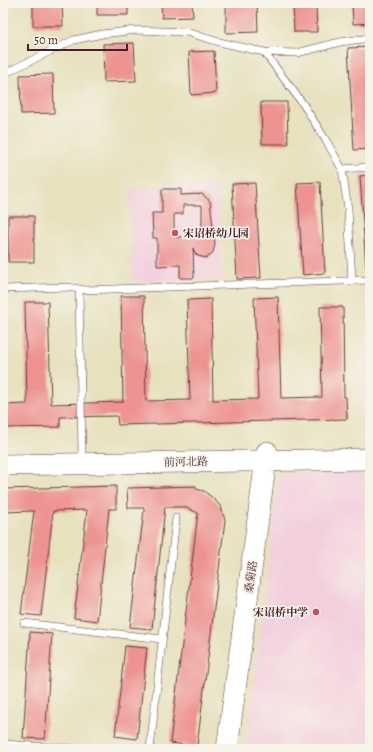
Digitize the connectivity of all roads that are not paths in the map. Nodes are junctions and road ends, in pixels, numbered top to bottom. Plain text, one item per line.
1 (370, 38) edge
2 (264, 52) junction
3 (3, 74) edge
4 (370, 167) edge
5 (342, 169) junction
6 (370, 280) edge
7 (352, 281) junction
8 (3, 289) edge
9 (79, 289) junction
10 (370, 450) edge
11 (82, 453) junction
12 (3, 454) edge
13 (267, 457) junction
14 (370, 460) edge
15 (3, 465) edge
16 (176, 518) dead end
17 (24, 623) dead end
18 (162, 639) junction
19 (3, 744) edge
20 (76, 749) edge
21 (150, 749) edge
22 (228, 749) edge

1 - 2 lane
2 - 3 lane
2 - 5 lane
4 - 5 lane
5 - 7 lane
6 - 7 lane
7 - 9 lane
8 - 9 lane
9 - 11 lane
10 - 13 main road, 前河北路
11 - 12 main road, 前河北路
11 - 13 main road, 前河北路
13 - 14 main road, 前河北路
13 - 15 main road, 前河北路
13 - 22 main road, 桑菊路
16 - 18 lane
17 - 18 lane
18 - 21 lane
19 - 20 lane

